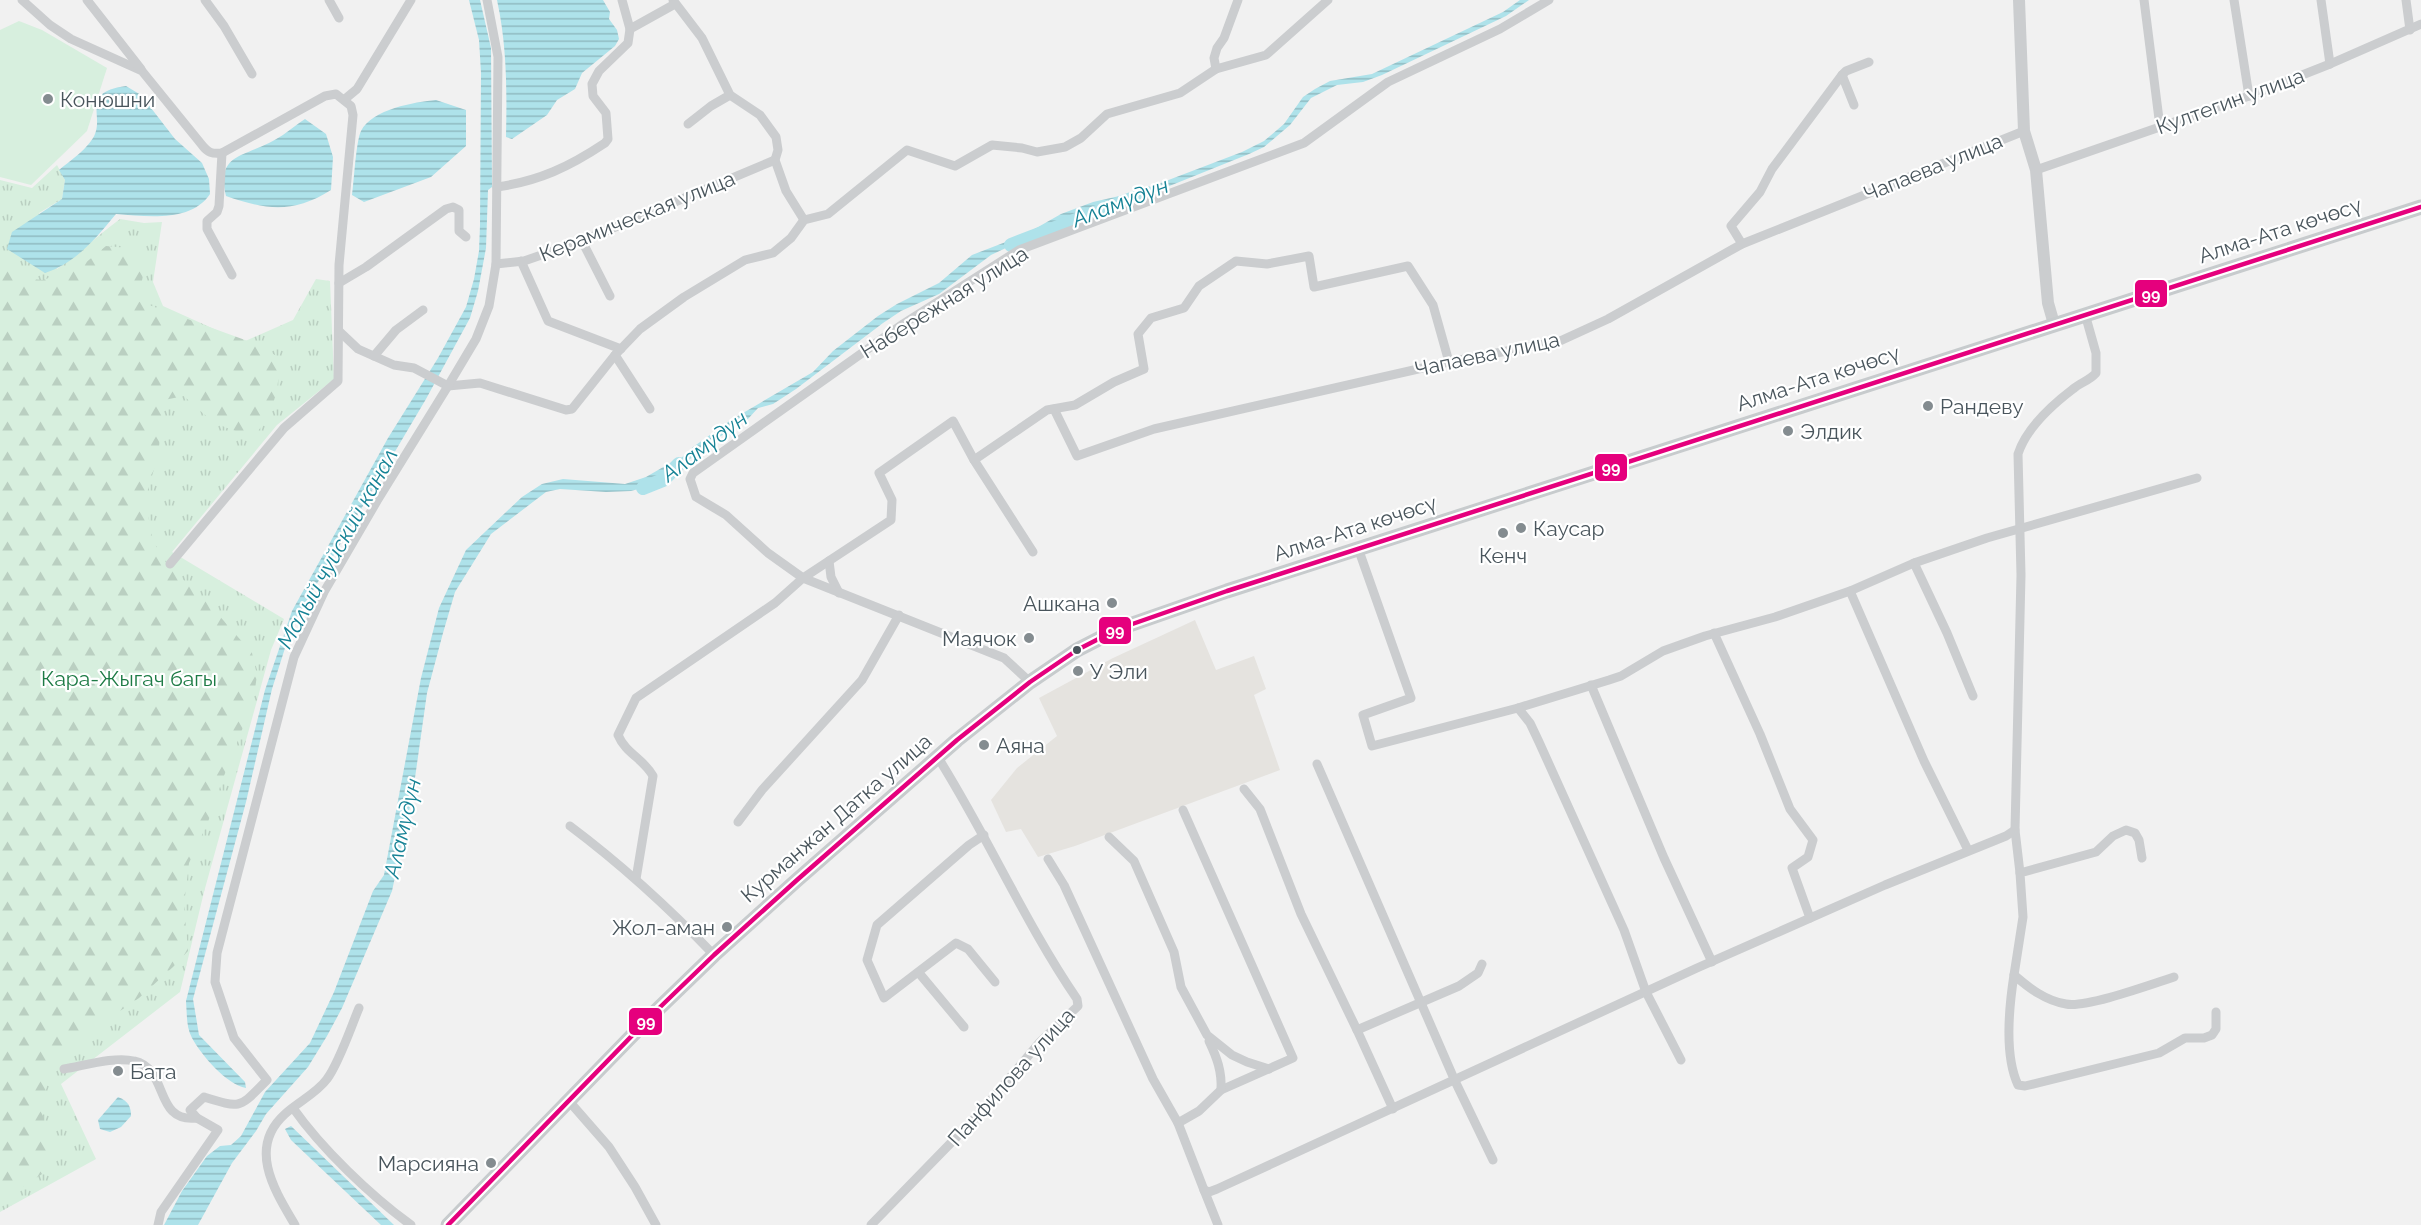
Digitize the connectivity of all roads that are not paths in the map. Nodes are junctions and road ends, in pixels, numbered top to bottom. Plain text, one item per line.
1 (22, 0) edge
2 (87, 0) edge
3 (205, 0) edge
4 (329, 0) edge
5 (411, 0) edge
6 (487, 0) edge
7 (622, 0) edge
8 (1238, 0) edge
9 (1549, 0) edge
10 (2019, 0) edge
11 (2144, 0) edge
12 (2234, 0) edge
13 (2321, 0) edge
14 (2406, 0) edge
15 (674, 1) edge
16 (1324, 1) edge
17 (339, 18) dead end
18 (2421, 24) edge
19 (630, 29) junction
20 (2410, 30) junction
21 (1869, 62) dead end
22 (2330, 64) junction
23 (1216, 69) junction
24 (142, 71) junction
25 (252, 74) dead end
26 (1842, 75) junction
27 (730, 94) junction
28 (2249, 96) junction
29 (345, 99) junction
30 (1854, 105) dead end
31 (688, 124) dead end
32 (2160, 127) junction
33 (2024, 131) junction
34 (222, 153) junction
35 (776, 160) junction
36 (2036, 170) junction
37 (497, 187) junction
38 (2421, 207) edge
39 (804, 220) junction
40 (466, 237) dead end
41 (582, 241) junction
42 (1742, 244) junction
43 (521, 261) junction
44 (496, 264) junction
45 (232, 275) dead end
46 (339, 283) junction
47 (610, 296) dead end
48 (423, 310) dead end
49 (2085, 314) junction
50 (2054, 324) junction
51 (340, 332) junction
52 (618, 352) junction
53 (374, 356) junction
54 (1449, 362) junction
55 (445, 384) junction
56 (650, 409) dead end
57 (1054, 409) junction
58 (974, 460) junction
59 (2197, 478) dead end
60 (2019, 529) junction
61 (1358, 548) junction
62 (1033, 552) dead end
63 (829, 561) junction
64 (1914, 563) junction
65 (170, 564) dead end
66 (803, 578) junction
67 (1227, 591) joint
68 (1850, 591) junction
69 (838, 592) junction
70 (899, 615) junction
71 (1714, 633) junction
72 (1030, 682) junction
73 (1591, 686) junction
74 (1973, 696) dead end
75 (1518, 708) junction
76 (937, 756) junction
77 (1317, 764) dead end
78 (1244, 789) dead end
79 (1183, 810) dead end
80 (738, 822) dead end
81 (570, 826) dead end
82 (2015, 830) junction
83 (984, 835) junction
84 (1109, 837) dead end
85 (1968, 850) junction
86 (2142, 858) dead end
87 (1048, 859) dead end
88 (2020, 873) junction
89 (636, 879) junction
90 (1810, 918) junction
91 (714, 955) junction
92 (1712, 962) junction
93 (1482, 964) dead end
94 (919, 973) junction
95 (2014, 975) junction
96 (2174, 977) dead end
97 (995, 982) dead end
98 (1646, 992) junction
99 (1421, 1002) junction
100 (359, 1008) dead end
101 (2216, 1012) dead end
102 (964, 1028) dead end
103 (1357, 1030) junction
104 (1207, 1035) junction
105 (1681, 1060) dead end
106 (64, 1069) dead end
107 (1269, 1069) junction
108 (1455, 1081) junction
109 (1221, 1090) junction
110 (568, 1100) junction
111 (1393, 1109) junction
112 (288, 1111) junction
113 (197, 1118) junction
114 (1178, 1123) junction
115 (1493, 1160) dead end
116 (1204, 1190) junction
117 (158, 1225) edge
118 (296, 1225) edge
119 (411, 1225) edge
120 (447, 1225) edge
121 (656, 1225) edge
122 (871, 1225) edge
123 (1218, 1225) edge

1 - 24 street
2 - 24 street
3 - 25 street
4 - 17 street
5 - 29 street
6 - 37 street
7 - 19 street
8 - 23 street
9 - 66 street, Набережная улица
10 - 33 street
11 - 32 street
12 - 28 street
13 - 22 street
14 - 20 street
15 - 19 street
15 - 27 street
16 - 23 street
18 - 20 street, Култегин улица
19 - 37 street
20 - 22 street, Култегин улица
21 - 26 street
22 - 28 street, Култегин улица
23 - 39 street
24 - 34 street
26 - 30 street
26 - 42 street
27 - 31 street
27 - 35 street
28 - 32 street, Култегин улица
29 - 34 street
29 - 46 street
32 - 36 street, Култегин улица
33 - 36 street
33 - 42 street, Чапаева улица
34 - 45 street
35 - 39 street
35 - 41 street, Керамическая улица
36 - 50 street
37 - 44 street
38 - 49 main road, Алма-Ата көчөсү
39 - 52 street
40 - 46 street
41 - 43 street, Керамическая улица
41 - 47 street
42 - 54 street, Чапаева улица
43 - 44 street, Керамическая улица
43 - 52 street
44 - 55 street
46 - 51 street
48 - 53 street
49 - 50 main road, Алма-Ата көчөсү
49 - 60 street
50 - 61 main road, Алма-Ата көчөсү
51 - 53 street
51 - 65 street
52 - 55 street
52 - 56 street
53 - 55 street
54 - 57 street, Чапаева улица
54 - 57 street
55 - 113 street
57 - 58 street
58 - 62 street
58 - 63 street
59 - 60 street
60 - 64 street
60 - 82 street
61 - 67 main road, Алма-Ата көчөсү
61 - 75 street
63 - 66 street
63 - 69 street
64 - 68 street
64 - 74 street
66 - 69 street, Набережная улица
66 - 89 street
67 - 72 main road, Курманжан Датка улица
68 - 71 street
68 - 85 street
69 - 70 street, Набережная улица
70 - 72 street, Набережная улица
70 - 80 street
71 - 73 street
71 - 90 street
72 - 76 main road, Курманжан Датка улица
73 - 75 street
73 - 92 street
75 - 98 street
76 - 83 street, Панфилова улица
76 - 91 main road, Курманжан Датка улица
77 - 99 street
78 - 103 street
79 - 107 street
81 - 89 street
82 - 85 street
82 - 88 street
83 - 94 street
83 - 122 street, Панфилова улица
84 - 104 street
85 - 90 street
86 - 88 street
87 - 114 street
88 - 95 street
89 - 91 street
90 - 92 street
91 - 110 main road, Курманжан Датка улица
92 - 98 street
93 - 99 street
94 - 97 street
94 - 102 street
95 - 96 street
95 - 101 street
98 - 105 street
98 - 108 street
99 - 103 street
99 - 108 street
100 - 112 street
103 - 111 street
104 - 107 street
104 - 109 street
106 - 113 street
107 - 109 street
108 - 111 street
108 - 115 street
109 - 114 street
110 - 120 main road, Курманжан Датка улица
110 - 121 street
111 - 116 street
112 - 118 street
112 - 119 street
113 - 117 street
114 - 116 street
116 - 123 street

